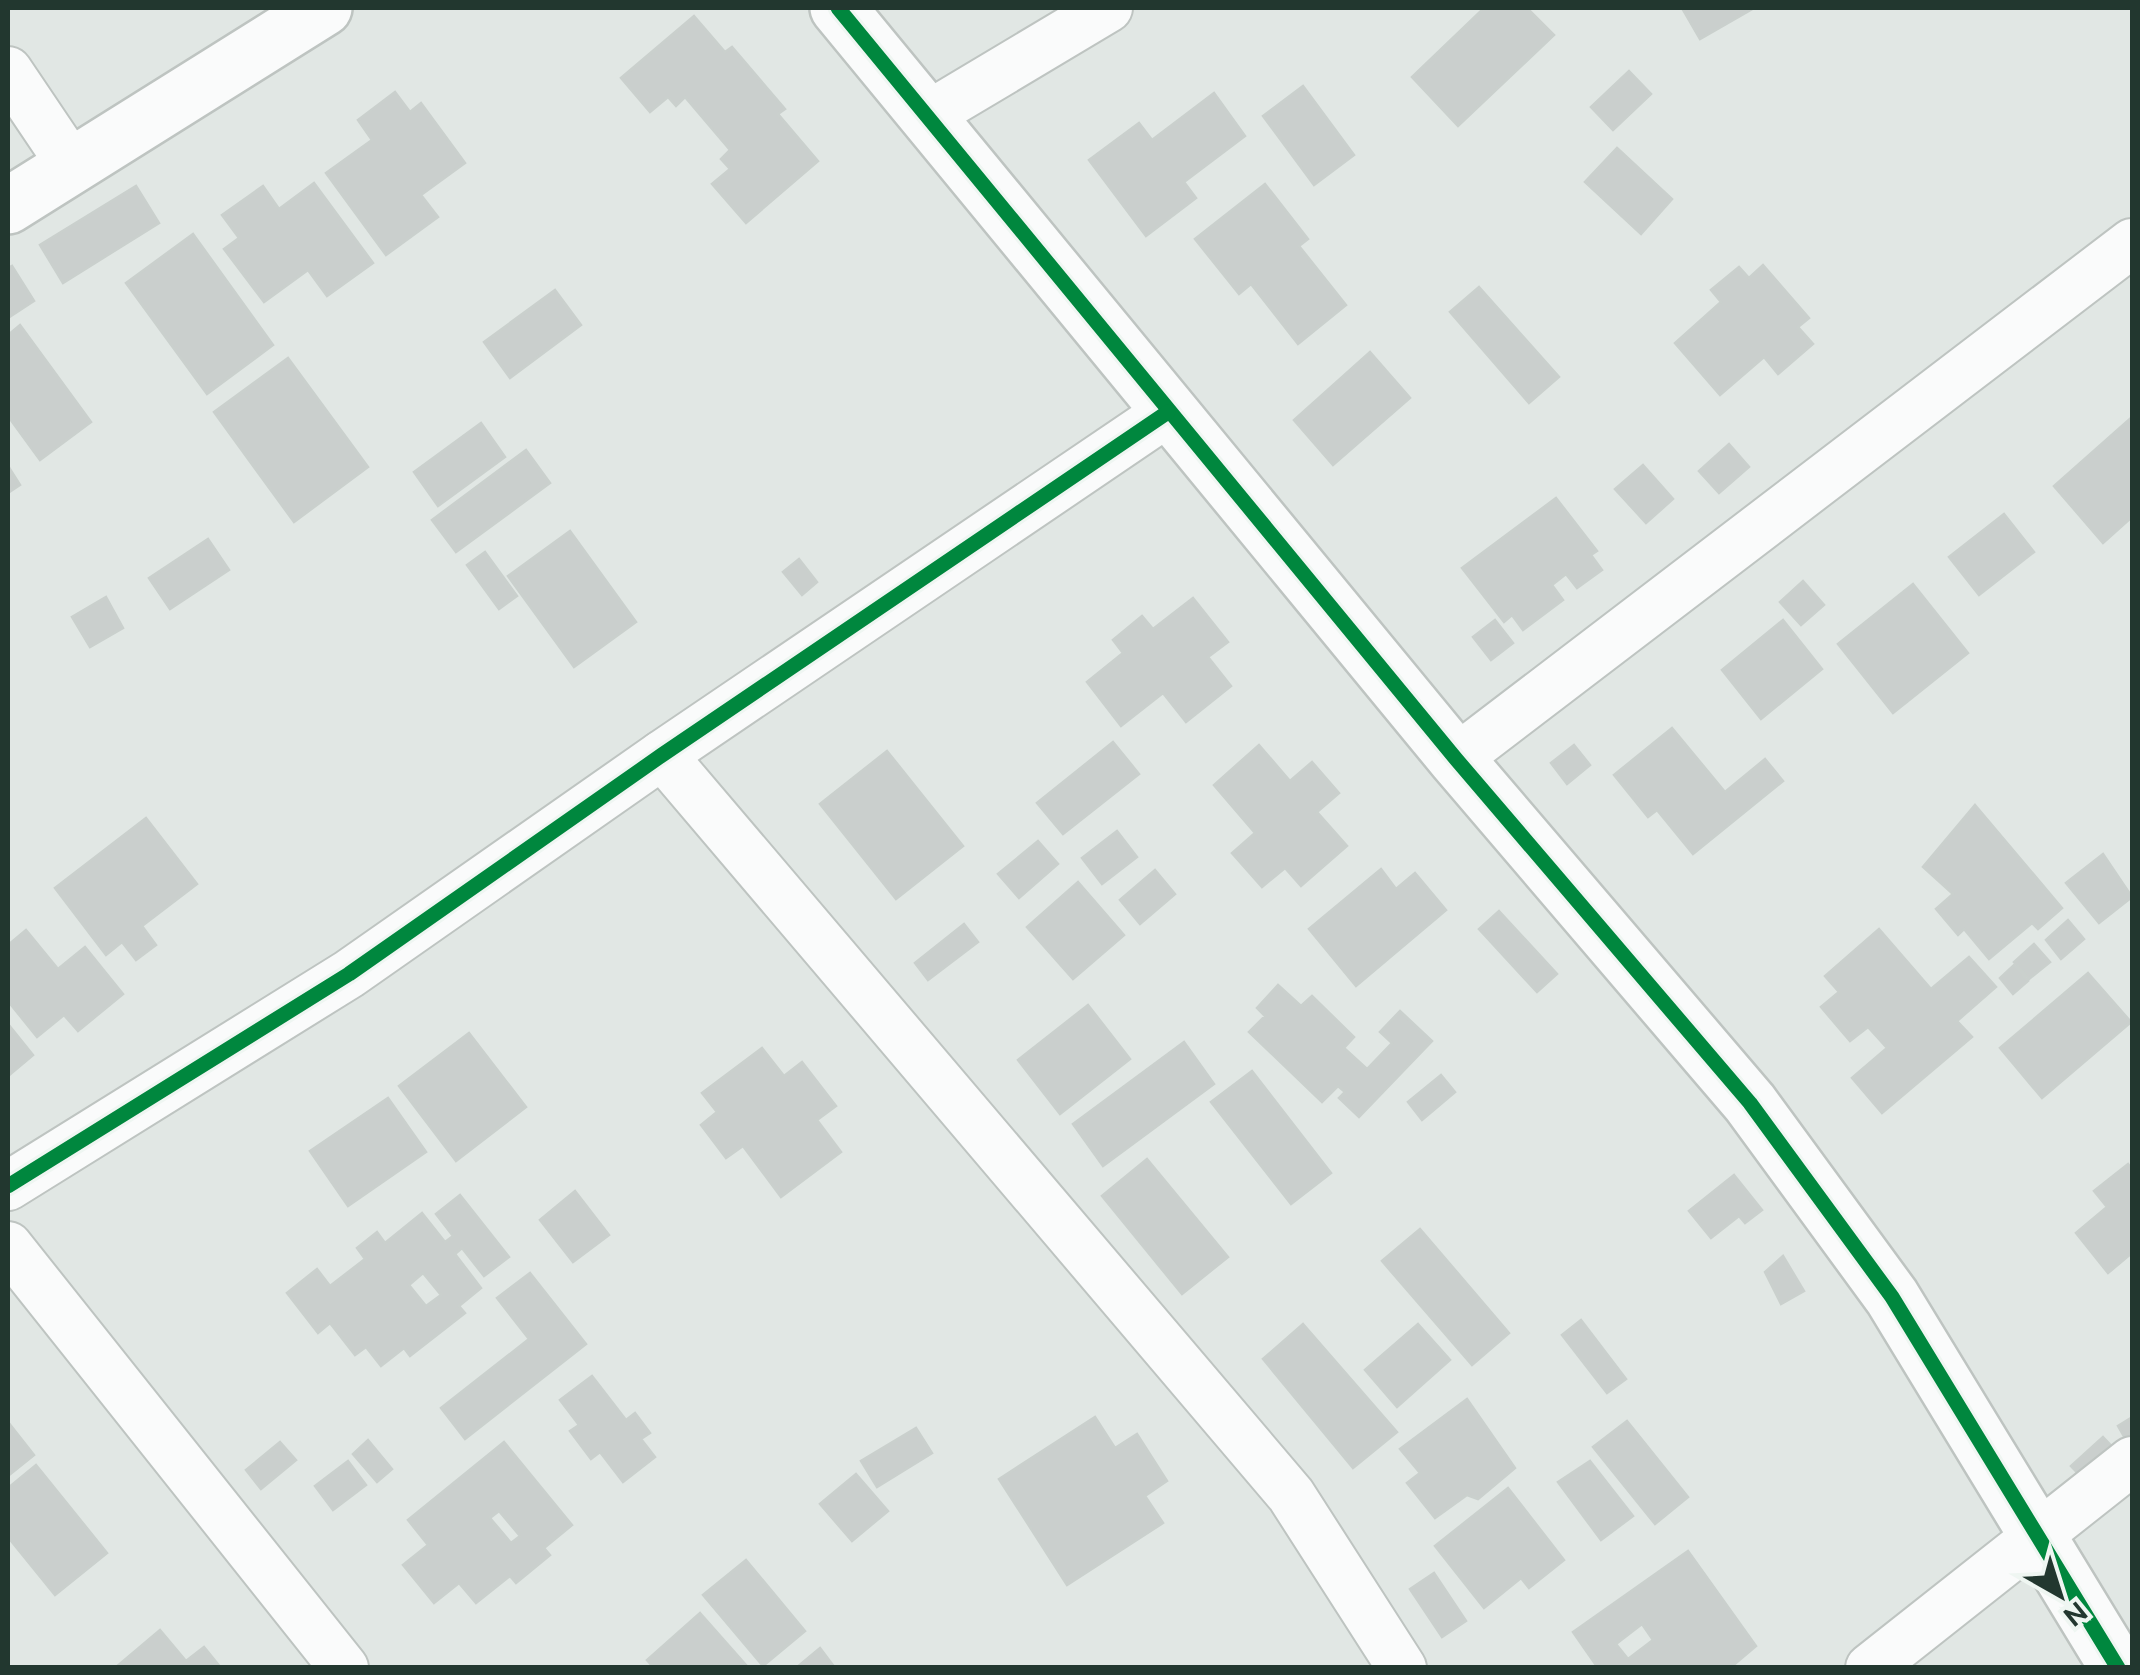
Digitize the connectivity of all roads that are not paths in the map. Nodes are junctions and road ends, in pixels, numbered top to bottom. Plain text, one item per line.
1 (324, 8) edge
2 (838, 8) edge
3 (1108, 8) edge
4 (8, 71) edge
5 (927, 116) junction
6 (70, 163) junction
7 (8, 206) edge
8 (2132, 243) edge
9 (1168, 412) junction
10 (662, 755) junction
11 (1456, 759) junction
12 (8, 1186) edge
13 (8, 1246) edge
14 (2132, 1461) edge
15 (2038, 1536) junction
16 (344, 1668) edge
17 (1402, 1668) edge
18 (1870, 1668) edge
19 (2118, 1668) edge

1 - 6 street
2 - 5 street
3 - 5 street
4 - 6 street
5 - 9 street
6 - 7 street
8 - 11 street
9 - 10 street
9 - 11 street
10 - 12 street
10 - 17 street
11 - 15 street
13 - 16 street
14 - 15 street
15 - 18 street
15 - 19 street

